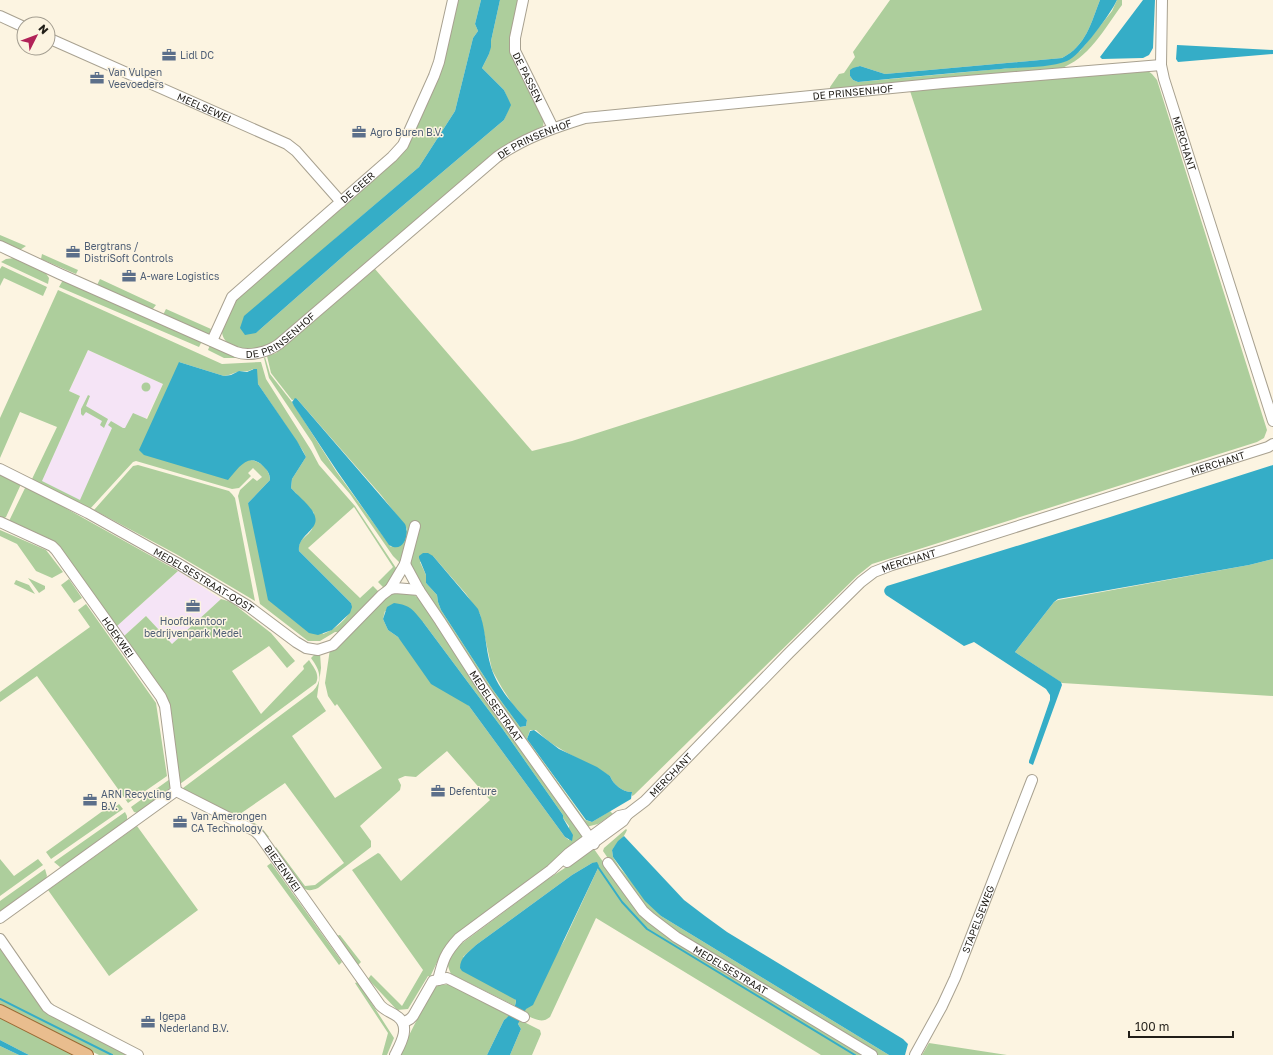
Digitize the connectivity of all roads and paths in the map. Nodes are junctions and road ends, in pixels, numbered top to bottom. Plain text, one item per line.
1 (453, 0) edge
2 (523, 0) edge
3 (1162, 0) edge
4 (0, 16) edge
5 (16, 23) edge
6 (56, 42) edge
7 (1161, 65) junction
8 (553, 128) junction
9 (341, 202) junction
10 (1, 250) edge
11 (212, 341) junction
12 (1273, 421) edge
13 (1273, 444) edge
14 (0, 469) edge
15 (0, 522) edge
16 (415, 526) dead end
17 (405, 564) junction
18 (390, 589) junction
19 (419, 590) junction
20 (1032, 780) dead end
21 (176, 791) junction
22 (592, 841) junction
23 (608, 863) dead end
24 (0, 918) edge
25 (0, 939) edge
26 (438, 980) junction
27 (0, 1011) edge
28 (524, 1017) dead end
29 (403, 1023) junction
30 (87, 1055) edge
31 (138, 1055) edge
32 (394, 1055) edge
33 (872, 1055) edge
34 (915, 1055) edge

1 - 9 street, DE GEER
2 - 8 street, DE PASSEN
3 - 7 street, MERCHANT
4 - 5 street
6 - 9 street, MEELSEWEI
7 - 8 street, DE PRINSENHOF
7 - 12 street, MERCHANT
8 - 11 street, DE PRINSENHOF
9 - 11 street, DE GEER
10 - 11 street, DE PRINSENHOF
13 - 22 street, MERCHANT
14 - 18 street, MEDELSESTRAAT-OOST
15 - 21 street, HOEKWEI
16 - 17 street, MEDELSESTRAAT-OOST
17 - 18 street, MEDELSESTRAAT-OOST
17 - 19 street, MEDELSESTRAAT
18 - 19 street
19 - 22 street, MEDELSESTRAAT
20 - 34 street, STAPELSEWEG
21 - 24 street
21 - 29 street, BIEZENWEI
22 - 26 street, MERCHANT
23 - 33 street, MEDELSESTRAAT
25 - 31 street
26 - 28 street
26 - 29 street
27 - 30 main road
29 - 32 street

